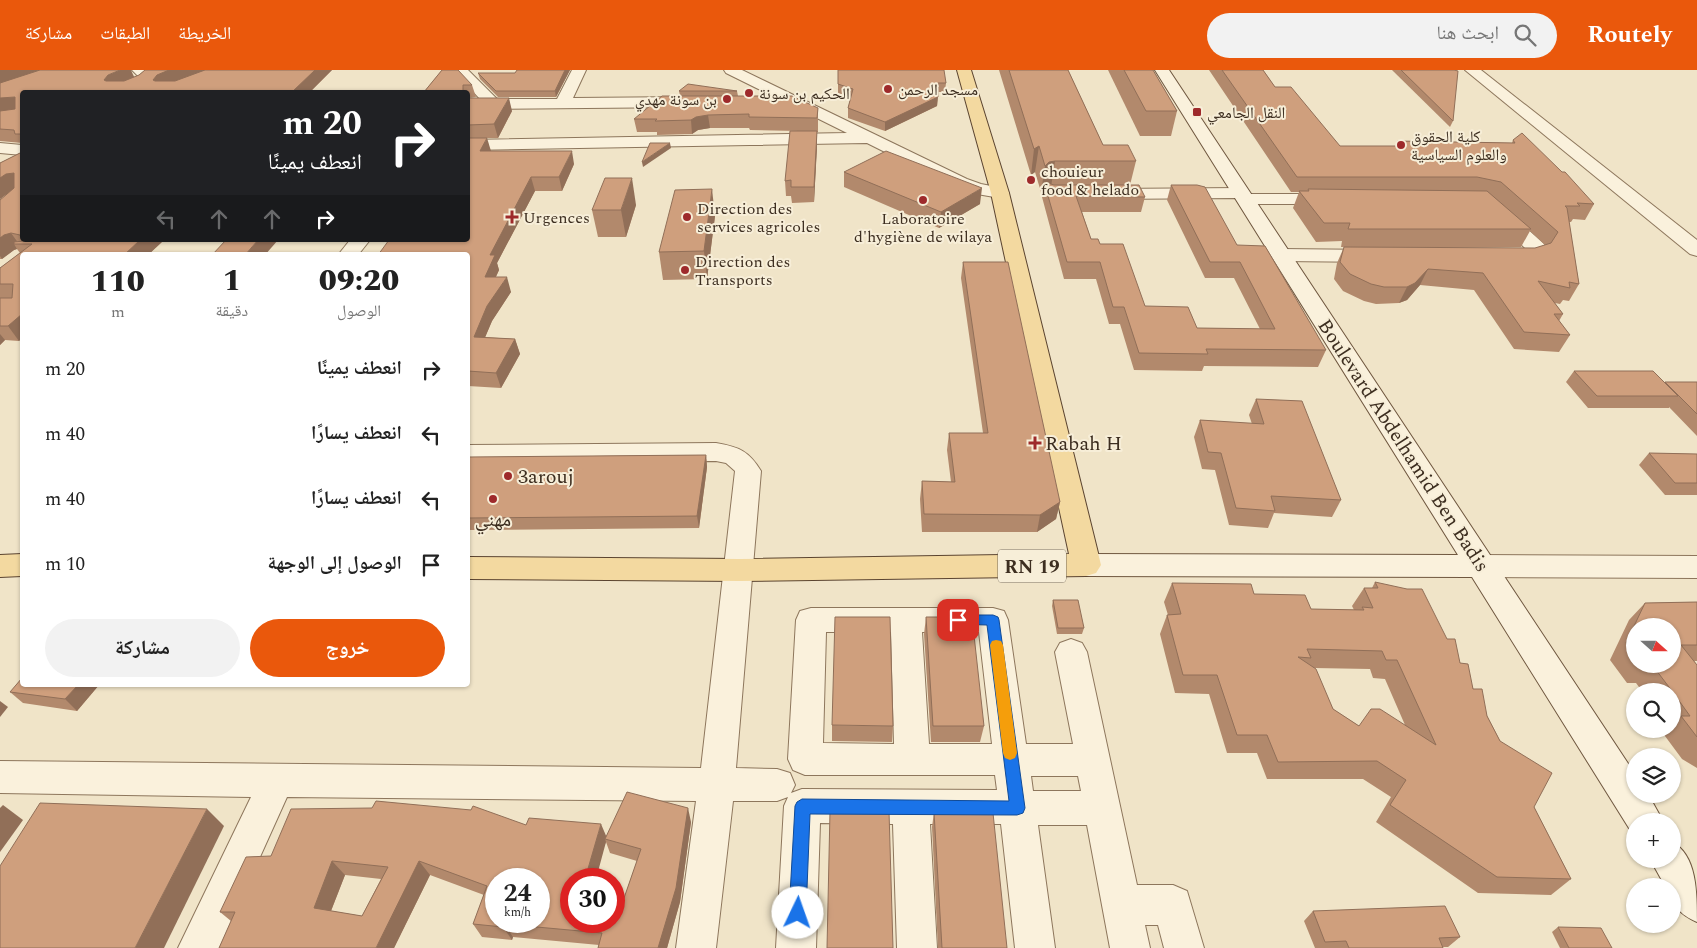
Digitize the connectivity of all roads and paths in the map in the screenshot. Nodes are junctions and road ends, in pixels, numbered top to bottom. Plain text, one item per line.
1 (139, 70) edge
2 (460, 70) edge
3 (579, 70) edge
4 (731, 70) edge
5 (964, 70) edge
6 (1162, 70) edge
7 (1472, 70) edge
8 (125, 90) edge
9 (563, 102) junction
10 (600, 102) junction
11 (708, 102) edge
12 (766, 102) edge
13 (795, 102) junction
14 (470, 104) edge
15 (493, 104) junction
16 (871, 138) junction
17 (581, 143) junction
18 (470, 145) edge
19 (0, 148) edge
20 (20, 150) edge
21 (1000, 193) junction
22 (1089, 194) edge
23 (1243, 196) junction
24 (1355, 199) edge
25 (1485, 204) edge
26 (358, 242) edge
27 (1697, 250) edge
28 (350, 252) edge
29 (1281, 255) junction
30 (1399, 256) edge
31 (1487, 256) edge
32 (470, 453) edge
33 (1086, 565) junction
34 (0, 566) edge
35 (20, 566) edge
36 (1482, 566) junction
37 (1697, 567) edge
38 (470, 568) edge
39 (740, 570) junction
40 (906, 620) junction
41 (1071, 652) dead end
42 (805, 759) junction
43 (912, 760) junction
44 (1011, 760) junction
45 (1093, 760) junction
46 (0, 777) edge
47 (277, 781) junction
48 (718, 784) junction
49 (790, 796) junction
50 (911, 807) junction
51 (1017, 808) junction
52 (1102, 808) junction
53 (1640, 813) edge
54 (1675, 868) edge
55 (1697, 902) edge
56 (1121, 905) junction
57 (198, 948) edge
58 (696, 948) edge
59 (796, 948) edge
60 (917, 948) edge
61 (1035, 948) edge
62 (1130, 948) edge
63 (1184, 948) edge

1 - 8 street
2 - 15 street
3 - 9 street
4 - 13 street
5 - 21 main road, RN 19
6 - 23 street, Boulevard Abdelhamid Ben Badis
7 - 27 street
9 - 10 street
9 - 15 street
10 - 11 street
10 - 17 street
12 - 13 street
13 - 16 street
14 - 15 street
16 - 17 street
16 - 21 street
17 - 18 street
19 - 20 street
21 - 33 main road, RN 19
22 - 23 street
23 - 24 street
23 - 29 street, Boulevard Abdelhamid Ben Badis
25 - 31 street
26 - 28 street
29 - 30 street
29 - 36 street, Boulevard Abdelhamid Ben Badis
32 - 39 street
33 - 36 street
33 - 39 main road, RN 19
34 - 35 main road
36 - 37 street
36 - 53 street, Boulevard Abdelhamid Ben Badis
38 - 39 main road, RN 19
39 - 48 street
40 - 42 street
40 - 43 street
40 - 44 street
41 - 45 street
42 - 43 street
42 - 49 street
43 - 44 street
44 - 45 street
44 - 51 street
45 - 52 street
46 - 47 street
47 - 48 street
47 - 57 street
48 - 49 street
48 - 58 street
49 - 50 street
49 - 59 street
50 - 51 street
50 - 60 street
51 - 52 street
51 - 61 street
52 - 56 street
54 - 55 street
56 - 62 street
56 - 63 street

